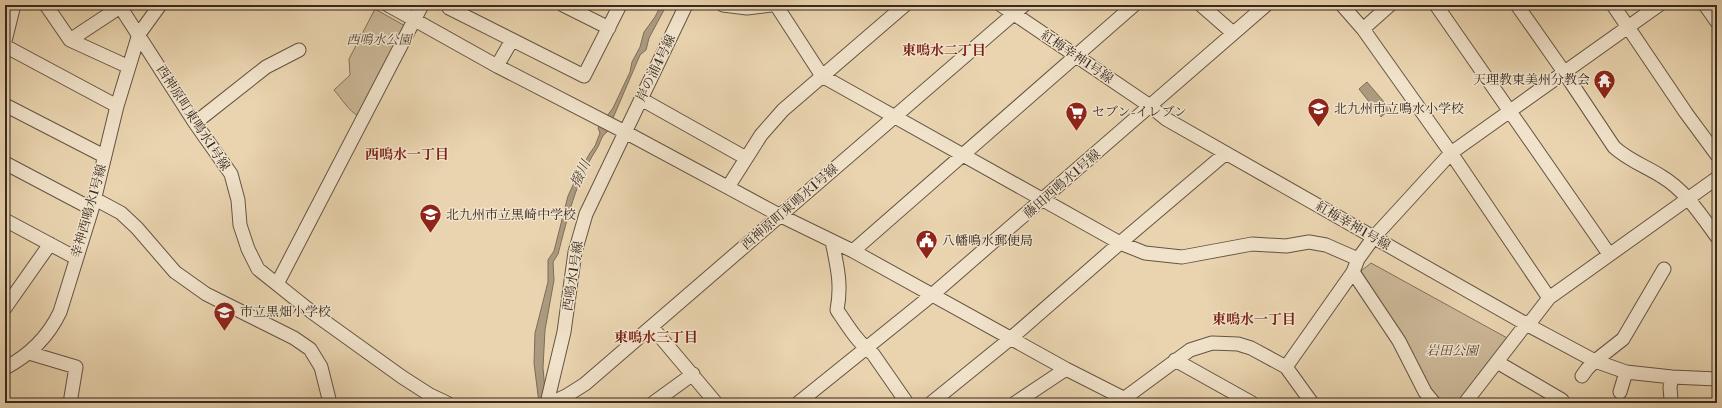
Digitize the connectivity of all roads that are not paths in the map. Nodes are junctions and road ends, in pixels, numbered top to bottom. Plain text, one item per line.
1 (14, 5) edge
2 (46, 5) edge
3 (160, 5) edge
4 (388, 5) edge
5 (422, 5) edge
6 (451, 5) edge
7 (563, 5) edge
8 (620, 5) edge
9 (686, 5) edge
10 (723, 5) edge
11 (771, 5) edge
12 (776, 5) edge
13 (905, 5) edge
14 (1001, 5) edge
15 (1024, 5) edge
16 (1134, 5) edge
17 (1202, 5) edge
18 (1266, 5) edge
19 (1342, 5) edge
20 (1390, 5) edge
21 (1436, 5) edge
22 (1516, 5) edge
23 (1613, 5) edge
24 (1659, 5) edge
25 (1705, 5) edge
26 (120, 6) edge
27 (1013, 13) junction
28 (414, 20) junction
29 (1717, 22) edge
30 (1629, 27) junction
31 (609, 28) junction
32 (1363, 29) junction
33 (1233, 33) junction
34 (139, 34) junction
35 (70, 40) junction
36 (512, 40) junction
37 (5, 41) edge
38 (5, 46) edge
39 (299, 50) dead end
40 (1075, 56) junction
41 (498, 66) junction
42 (129, 67) junction
43 (1564, 72) junction
44 (822, 76) junction
45 (641, 99) junction
46 (5, 105) edge
47 (117, 106) junction
48 (1150, 106) junction
49 (1511, 111) junction
50 (894, 116) junction
51 (195, 123) junction
52 (622, 130) junction
53 (1226, 153) junction
54 (1451, 153) junction
55 (963, 155) junction
56 (1717, 155) edge
57 (104, 156) junction
58 (746, 158) junction
59 (5, 163) edge
60 (1717, 178) edge
61 (728, 187) junction
62 (1044, 199) junction
63 (1688, 199) junction
64 (94, 204) junction
65 (781, 216) junction
66 (5, 220) edge
67 (1717, 237) edge
68 (1374, 238) junction
69 (832, 241) junction
70 (1120, 242) junction
71 (50, 244) junction
72 (852, 251) junction
73 (1609, 254) junction
74 (76, 258) junction
75 (1358, 260) junction
76 (1664, 269) dead end
77 (1353, 272) junction
78 (277, 284) junction
79 (932, 296) junction
80 (1549, 298) junction
81 (5, 308) edge
82 (1526, 324) junction
83 (652, 327) junction
84 (1010, 338) junction
85 (866, 348) junction
86 (29, 353) junction
87 (1175, 360) junction
88 (1595, 361) junction
89 (1497, 362) junction
90 (1286, 367) junction
91 (5, 368) edge
92 (1066, 369) junction
93 (1626, 372) junction
94 (692, 374) junction
95 (1582, 376) dead end
96 (1672, 377) junction
97 (1717, 379) edge
98 (1620, 392) dead end
99 (427, 399) edge
100 (1562, 400) dead end
101 (1670, 400) dead end
102 (1125, 401) edge
103 (1308, 401) edge
104 (70, 403) edge
105 (330, 403) edge
106 (447, 403) edge
107 (547, 403) edge
108 (551, 403) edge
109 (653, 403) edge
110 (716, 403) edge
111 (798, 403) edge
112 (907, 403) edge
113 (931, 403) edge
114 (1015, 403) edge
115 (1252, 403) edge
116 (1434, 403) edge
117 (1465, 403) edge

1 - 37 street
2 - 35 street
3 - 34 street, 幸神西鳴水1号線
4 - 28 street
5 - 28 street
6 - 36 street
7 - 31 street
8 - 31 street
9 - 45 street, 岸の浦4号線
10 - 11 street
12 - 44 street
13 - 44 street
14 - 27 street, 紅梅幸神1号線
15 - 27 street, 西神原町東鳴水1号線
16 - 40 street
17 - 33 street
18 - 33 street, 藤田西鳴水1号線
19 - 32 street
20 - 32 street
21 - 49 street
22 - 43 street
23 - 30 street
24 - 30 street
25 - 29 street
26 - 34 street, 西神原町東鳴水1号線
26 - 35 street
27 - 40 street, 紅梅幸神1号線
27 - 50 street, 西神原町東鳴水1号線
28 - 41 street
28 - 78 street
30 - 43 street
30 - 56 street
31 - 36 street
32 - 54 street
33 - 48 street, 藤田西鳴水1号線
34 - 42 street, 幸神西鳴水1号線
34 - 51 street, 西神原町東鳴水1号線
35 - 42 street
36 - 41 street
38 - 47 street
39 - 51 street
40 - 48 street, 紅梅幸神1号線
40 - 55 street
41 - 52 street
42 - 47 street, 幸神西鳴水1号線
43 - 49 street
43 - 63 street
44 - 50 street
44 - 58 street
45 - 52 street, 岸の浦4号線
45 - 58 street
46 - 57 street
47 - 57 street, 幸神西鳴水1号線
48 - 53 street, 紅梅幸神1号線
48 - 62 street, 藤田西鳴水1号線
49 - 54 street
49 - 73 street
50 - 55 street
50 - 65 street, 西神原町東鳴水1号線
51 - 78 street, 西神原町東鳴水1号線
52 - 61 street
52 - 107 street, 西鳴水1号線
53 - 68 street, 紅梅幸神1号線
53 - 70 street
54 - 68 street
54 - 80 street
55 - 62 street
55 - 72 street
57 - 64 street, 幸神西鳴水1号線
58 - 61 street
59 - 64 street
60 - 63 street
61 - 65 street
62 - 70 street
62 - 79 street, 藤田西鳴水1号線
63 - 67 street
63 - 73 street
64 - 74 street, 幸神西鳴水1号線
64 - 105 street
65 - 69 street
65 - 83 street, 西神原町東鳴水1号線
66 - 71 street
68 - 75 street
68 - 82 street, 紅梅幸神1号線
69 - 72 street
69 - 85 street
70 - 75 street
70 - 84 street
71 - 74 street
71 - 81 street
72 - 79 street
73 - 80 street
74 - 86 street, 幸神西鳴水1号線
75 - 77 street
76 - 88 street
77 - 90 street
77 - 116 street
78 - 99 street, 西神原町東鳴水1号線
79 - 84 street
79 - 85 street, 藤田西鳴水1号線
80 - 82 street
82 - 88 street, 紅梅幸神1号線
82 - 89 street
83 - 94 street
83 - 108 street, 西神原町東鳴水1号線
84 - 92 street
84 - 113 street
85 - 111 street, 藤田西鳴水1号線
85 - 112 street
86 - 91 street, 幸神西鳴水1号線
86 - 104 street
87 - 90 street
87 - 102 street
87 - 115 street
88 - 93 street, 紅梅幸神1号線
88 - 95 street
89 - 100 street
89 - 117 street
90 - 103 street
92 - 102 street
92 - 114 street
93 - 96 street, 紅梅幸神1号線
93 - 98 street
94 - 109 street
94 - 110 street
96 - 97 street, 紅梅幸神1号線
96 - 101 street
99 - 106 street, 西神原町東鳴水1号線

